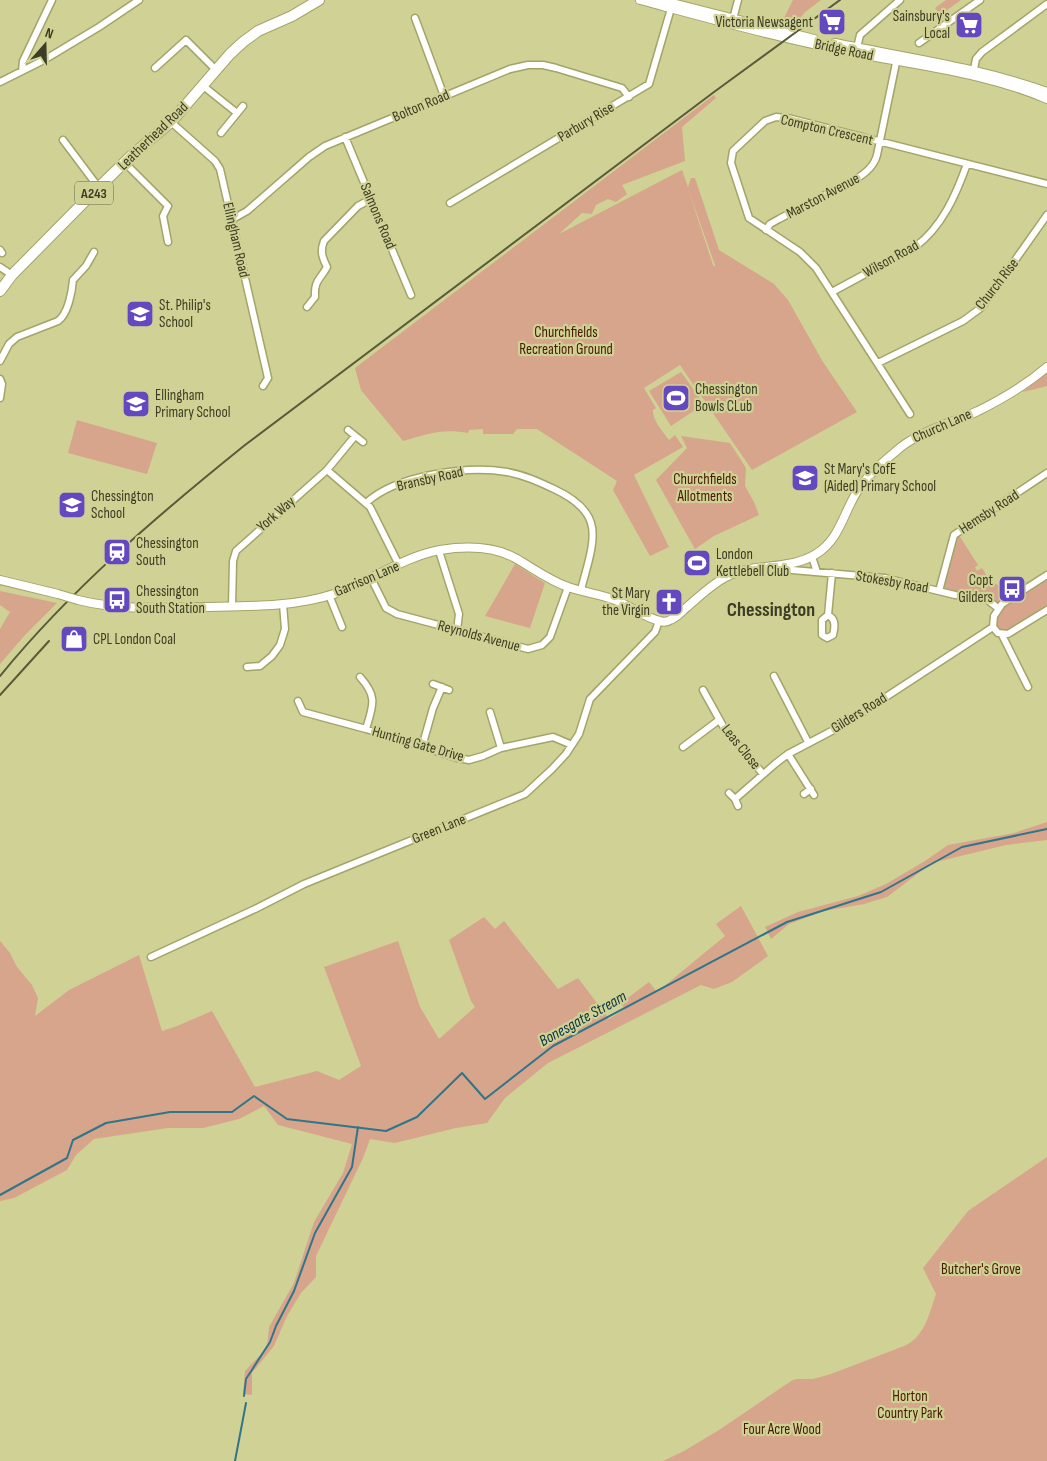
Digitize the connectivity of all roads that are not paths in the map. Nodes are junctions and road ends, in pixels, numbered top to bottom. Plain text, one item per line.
1 (52, 0) edge
2 (139, 0) edge
3 (319, 0) edge
4 (640, 0) edge
5 (660, 0) edge
6 (738, 0) edge
7 (900, 0) edge
8 (980, 0) edge
9 (1047, 4) edge
10 (672, 6) junction
11 (415, 18) dead end
12 (732, 22) junction
13 (919, 43) dead end
14 (857, 48) junction
15 (894, 58) junction
16 (155, 68) dead end
17 (974, 69) junction
18 (216, 70) junction
19 (22, 71) junction
20 (0, 82) edge
21 (202, 86) junction
22 (1047, 92) edge
23 (444, 96) junction
24 (629, 96) junction
25 (1047, 99) edge
26 (243, 106) dead end
27 (237, 113) junction
28 (171, 122) junction
29 (220, 133) dead end
30 (345, 136) junction
31 (64, 140) dead end
32 (880, 141) junction
33 (125, 163) junction
34 (967, 164) junction
35 (1047, 184) edge
36 (99, 188) junction
37 (371, 199) junction
38 (450, 203) dead end
39 (1047, 215) edge
40 (232, 220) junction
41 (766, 230) junction
42 (168, 242) dead end
43 (94, 252) dead end
44 (0, 267) edge
45 (12, 275) junction
46 (0, 291) edge
47 (832, 292) junction
48 (410, 295) dead end
49 (307, 307) dead end
50 (0, 361) edge
51 (878, 363) junction
52 (1047, 367) edge
53 (0, 379) edge
54 (263, 386) dead end
55 (0, 398) edge
56 (910, 414) dead end
57 (348, 430) dead end
58 (355, 436) junction
59 (363, 442) dead end
60 (327, 470) junction
61 (1047, 473) edge
62 (366, 503) junction
63 (439, 551) junction
64 (812, 557) junction
65 (785, 564) junction
66 (399, 565) junction
67 (817, 572) junction
68 (832, 573) junction
69 (1047, 575) edge
70 (371, 578) junction
71 (0, 580) edge
72 (568, 587) junction
73 (581, 590) junction
74 (939, 591) junction
75 (329, 596) junction
76 (283, 604) junction
77 (232, 606) junction
78 (998, 608) junction
79 (1047, 610) edge
80 (828, 615) dead end
81 (659, 621) junction
82 (993, 626) junction
83 (342, 627) dead end
84 (457, 630) junction
85 (1002, 635) junction
86 (247, 667) dead end
87 (774, 676) dead end
88 (360, 677) dead end
89 (433, 684) dead end
90 (1028, 686) dead end
91 (703, 690) dead end
92 (298, 701) dead end
93 (490, 712) dead end
94 (719, 720) junction
95 (366, 729) junction
96 (808, 742) junction
97 (572, 745) junction
98 (422, 747) junction
99 (683, 747) dead end
100 (501, 748) junction
101 (788, 754) junction
102 (763, 774) junction
103 (729, 793) dead end
104 (804, 794) dead end
105 (735, 799) junction
106 (738, 806) dead end
107 (151, 957) dead end

1 - 19 street
2 - 19 street
3 - 18 highway, Leatherhead Road / A243
4 - 10 street, Bridge Road
5 - 10 street, Bridge Road
6 - 12 street
7 - 14 street
8 - 13 street
9 - 17 street
10 - 12 street, Bridge Road
10 - 24 street, Parbury Rise
11 - 23 street
12 - 14 street, Bridge Road
12 - 15 street, Bridge Road
14 - 15 street, Bridge Road
15 - 17 street, Bridge Road
15 - 25 street, Bridge Road
15 - 32 street, Marston Avenue
16 - 18 street
17 - 22 street, Bridge Road
18 - 21 highway, Leatherhead Road / A243
19 - 20 street
21 - 27 street
21 - 28 highway, Leatherhead Road / A243
23 - 24 street, Bolton Road
23 - 30 street, Bolton Road
24 - 38 street, Parbury Rise
26 - 27 street
27 - 29 street
28 - 33 highway, Leatherhead Road / A243
28 - 40 street, Ellingham Road
30 - 37 street, Salmons Road
30 - 40 street, Bolton Road
31 - 36 street
32 - 34 street, Compton Crescent
32 - 41 street, Marston Avenue
32 - 41 street, Compton Crescent
33 - 36 highway, Leatherhead Road / A243
33 - 42 street
34 - 35 street, Compton Crescent
34 - 47 street, Wilson Road
36 - 45 highway, Leatherhead Road / A243
37 - 48 street, Salmons Road
37 - 49 street
39 - 51 street, Church Rise
40 - 54 street, Ellingham Road
41 - 47 street, Compton Crescent
43 - 50 street
44 - 45 street
45 - 46 highway, Leatherhead Road / A243
47 - 51 street, Compton Crescent
51 - 56 street, Compton Crescent
52 - 64 street, Church Lane
53 - 55 street
57 - 58 street
58 - 59 street
58 - 60 street, York Way
60 - 62 street
60 - 77 street, York Way
61 - 74 street, Hemsby Road
62 - 66 street
62 - 73 street, Bransby Road
63 - 66 street, Garrison Lane
63 - 72 street, Garrison Lane
63 - 84 street
64 - 65 street, Church Lane
64 - 67 street
65 - 67 street, Stokesby Road
65 - 81 street, Church Lane
66 - 70 street, Garrison Lane
67 - 68 street, Stokesby Road
68 - 74 street, Stokesby Road
68 - 80 street
69 - 78 street
70 - 75 street, Garrison Lane
70 - 84 street, Reynolds Avenue
71 - 77 street, Garrison Lane, bridge
72 - 73 street, Garrison Lane
72 - 84 street, Reynolds Avenue
73 - 81 street, Garrison Lane
74 - 78 street, Stokesby Road
75 - 76 street, Garrison Lane
75 - 83 street
76 - 77 street, Garrison Lane
76 - 86 street
78 - 82 street
79 - 85 street
81 - 97 street, Green Lane
82 - 85 street
82 - 96 street, Gilders Road
85 - 90 street
87 - 96 street
88 - 95 street
89 - 98 street
91 - 94 street, Leas Close
92 - 95 street, Hunting Gate Drive
93 - 100 street
94 - 99 street, Leas Close
94 - 102 street, Leas Close
95 - 98 street, Hunting Gate Drive
96 - 101 street, Gilders Road
97 - 100 street, Hunting Gate Drive
97 - 107 street, Green Lane
98 - 100 street, Hunting Gate Drive
101 - 102 street, Gilders Road
101 - 104 street
102 - 105 street, Gilders Road
103 - 105 street
105 - 106 street

